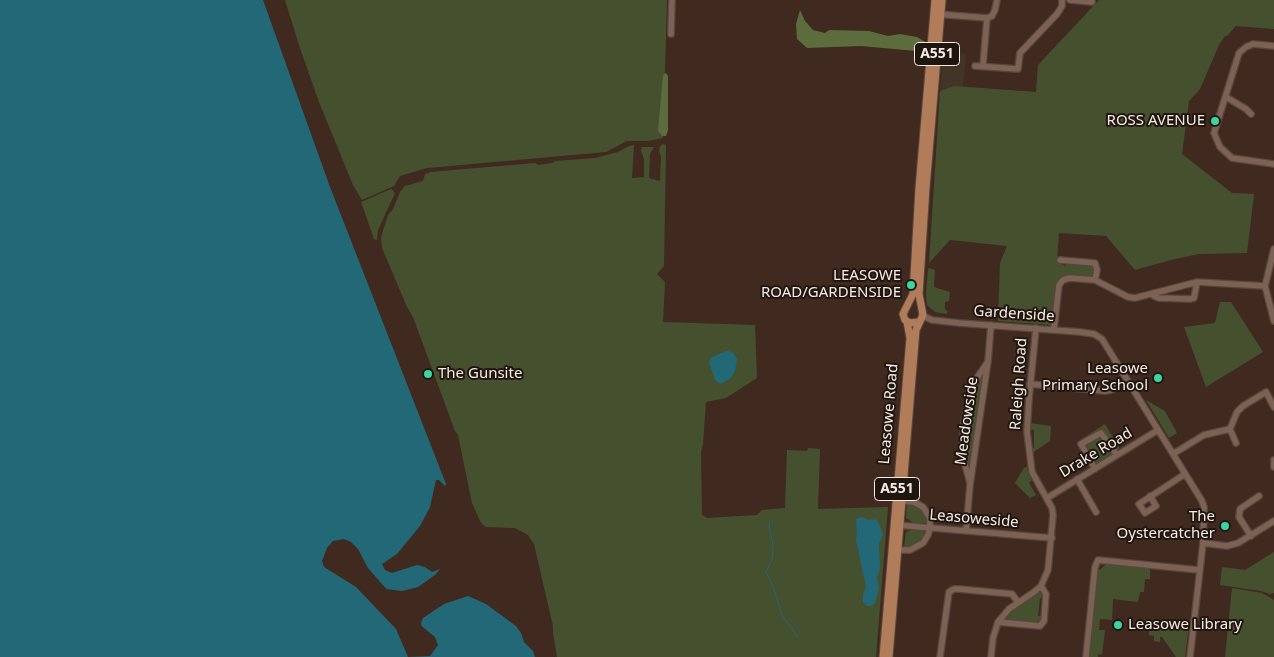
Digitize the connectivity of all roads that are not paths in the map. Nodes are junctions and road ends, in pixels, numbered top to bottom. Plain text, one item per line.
1 (672, 0) edge
2 (935, 0) edge
3 (942, 0) edge
4 (997, 0) edge
5 (1062, 0) edge
6 (1070, 0) edge
7 (1092, 2) dead end
8 (937, 14) junction
9 (987, 18) junction
10 (671, 34) dead end
11 (1274, 46) edge
12 (975, 66) dead end
13 (983, 66) junction
14 (1226, 97) junction
15 (1251, 114) dead end
16 (1274, 164) edge
17 (1274, 249) edge
18 (1060, 260) dead end
19 (1095, 280) junction
20 (1197, 282) junction
21 (1265, 286) junction
22 (1153, 293) junction
23 (908, 306) junction
24 (922, 308) junction
25 (921, 319) junction
26 (1274, 321) edge
27 (907, 322) junction
28 (991, 325) junction
29 (1036, 328) junction
30 (1054, 329) junction
31 (988, 361) junction
32 (1128, 381) junction
33 (1030, 384) junction
34 (1274, 407) edge
35 (1230, 429) junction
36 (1158, 430) junction
37 (1236, 444) dead end
38 (1173, 454) junction
39 (1118, 455) junction
40 (1274, 460) edge
41 (1274, 466) edge
42 (1095, 469) junction
43 (1185, 474) junction
44 (1077, 479) junction
45 (970, 485) junction
46 (1150, 496) dead end
47 (1259, 496) dead end
48 (1047, 498) junction
49 (902, 501) junction
50 (1096, 512) dead end
51 (1274, 521) edge
52 (897, 525) junction
53 (930, 528) junction
54 (966, 531) junction
55 (1251, 536) junction
56 (1052, 538) junction
57 (1203, 543) junction
58 (898, 550) junction
59 (1199, 570) junction
60 (1040, 586) junction
61 (1018, 602) junction
62 (998, 622) junction
63 (883, 657) edge
64 (889, 657) edge
65 (940, 657) edge
66 (991, 657) edge
67 (1086, 657) edge
68 (1190, 657) edge

1 - 10 street
2 - 8 main road, A551
3 - 8 main road, A551
4 - 9 street
5 - 13 street
6 - 7 street
8 - 9 street
8 - 23 main road, A551
8 - 24 main road, A551
9 - 13 street
11 - 14 street
12 - 13 street
14 - 15 street
14 - 16 street
17 - 21 street
18 - 19 street
19 - 22 street
19 - 30 street
20 - 21 street
20 - 22 street
20 - 22 street
21 - 26 street
23 - 24 main road
23 - 27 main road
24 - 25 main road
25 - 27 main road
25 - 28 street, Gardenside
25 - 49 main road, Leasowe Road / A551
27 - 52 main road, Leasowe Road / A551
28 - 29 street, Gardenside
28 - 31 street, Meadowside
29 - 30 street, Gardenside
29 - 33 street, Raleigh Road
30 - 32 street, Gardenside
31 - 45 street, Meadowside
31 - 45 street, Meadowside
32 - 33 street
32 - 36 street
33 - 48 street, Raleigh Road
34 - 35 street
35 - 37 street
35 - 38 street
36 - 38 street
36 - 39 street, Drake Road
38 - 43 street
39 - 42 street, Drake Road
39 - 42 street
40 - 41 street
42 - 44 street, Drake Road
43 - 46 street
43 - 57 street
44 - 48 street, Drake Road
44 - 50 street
45 - 54 street, Meadowside
47 - 55 street
48 - 56 street, Raleigh Road
49 - 52 main road, Leasowe Road / A551
49 - 53 street
51 - 55 street
52 - 53 street, Leasoweside
52 - 58 main road, Leasowe Road / A551
52 - 63 main road, Leasowe Road / A551
53 - 54 street, Leasoweside
53 - 58 street
54 - 56 street, Leasoweside
55 - 57 street
56 - 60 street, Raleigh Road
57 - 59 street
58 - 64 main road, Leasowe Road / A551
59 - 67 street
59 - 68 street
60 - 61 street
60 - 62 street
61 - 62 street
61 - 65 street
62 - 66 street

